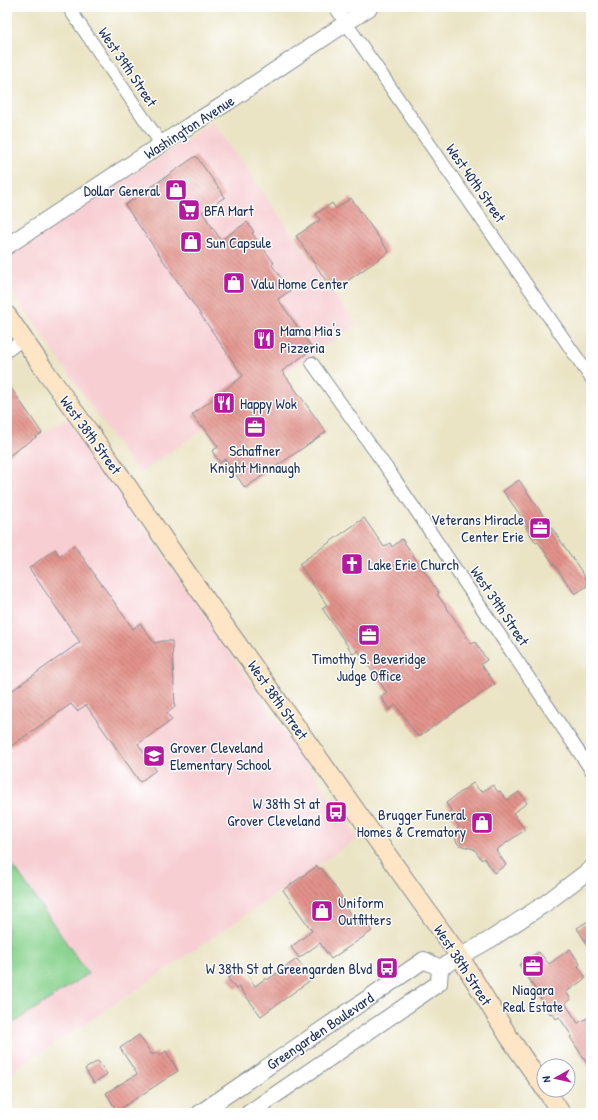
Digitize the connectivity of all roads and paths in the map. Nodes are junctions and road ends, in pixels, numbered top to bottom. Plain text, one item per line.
1 (68, 7) edge
2 (335, 7) edge
3 (370, 7) edge
4 (346, 23) junction
5 (162, 145) junction
6 (7, 246) edge
7 (7, 315) edge
8 (23, 339) junction
9 (7, 351) edge
10 (312, 363) dead end
11 (591, 378) edge
12 (591, 770) edge
13 (591, 870) edge
14 (460, 957) junction
15 (440, 968) junction
16 (536, 1076) edge
17 (551, 1098) edge
18 (200, 1113) edge
19 (249, 1113) edge
20 (561, 1113) edge

1 - 5 street, West 39th Street
2 - 4 street, West 40th Street
3 - 4 street, Washington Avenue
4 - 5 street, Washington Avenue
4 - 11 street, West 40th Street
5 - 6 street, Washington Avenue
7 - 8 main road, West 38th Street
8 - 9 street
8 - 14 main road, West 38th Street
10 - 12 street, West 39th Street
13 - 14 street
14 - 15 street
14 - 16 main road, West 38th Street
15 - 18 street, Greengarden Boulevard
15 - 19 street, Greengarden Boulevard
17 - 20 main road, West 38th Street

